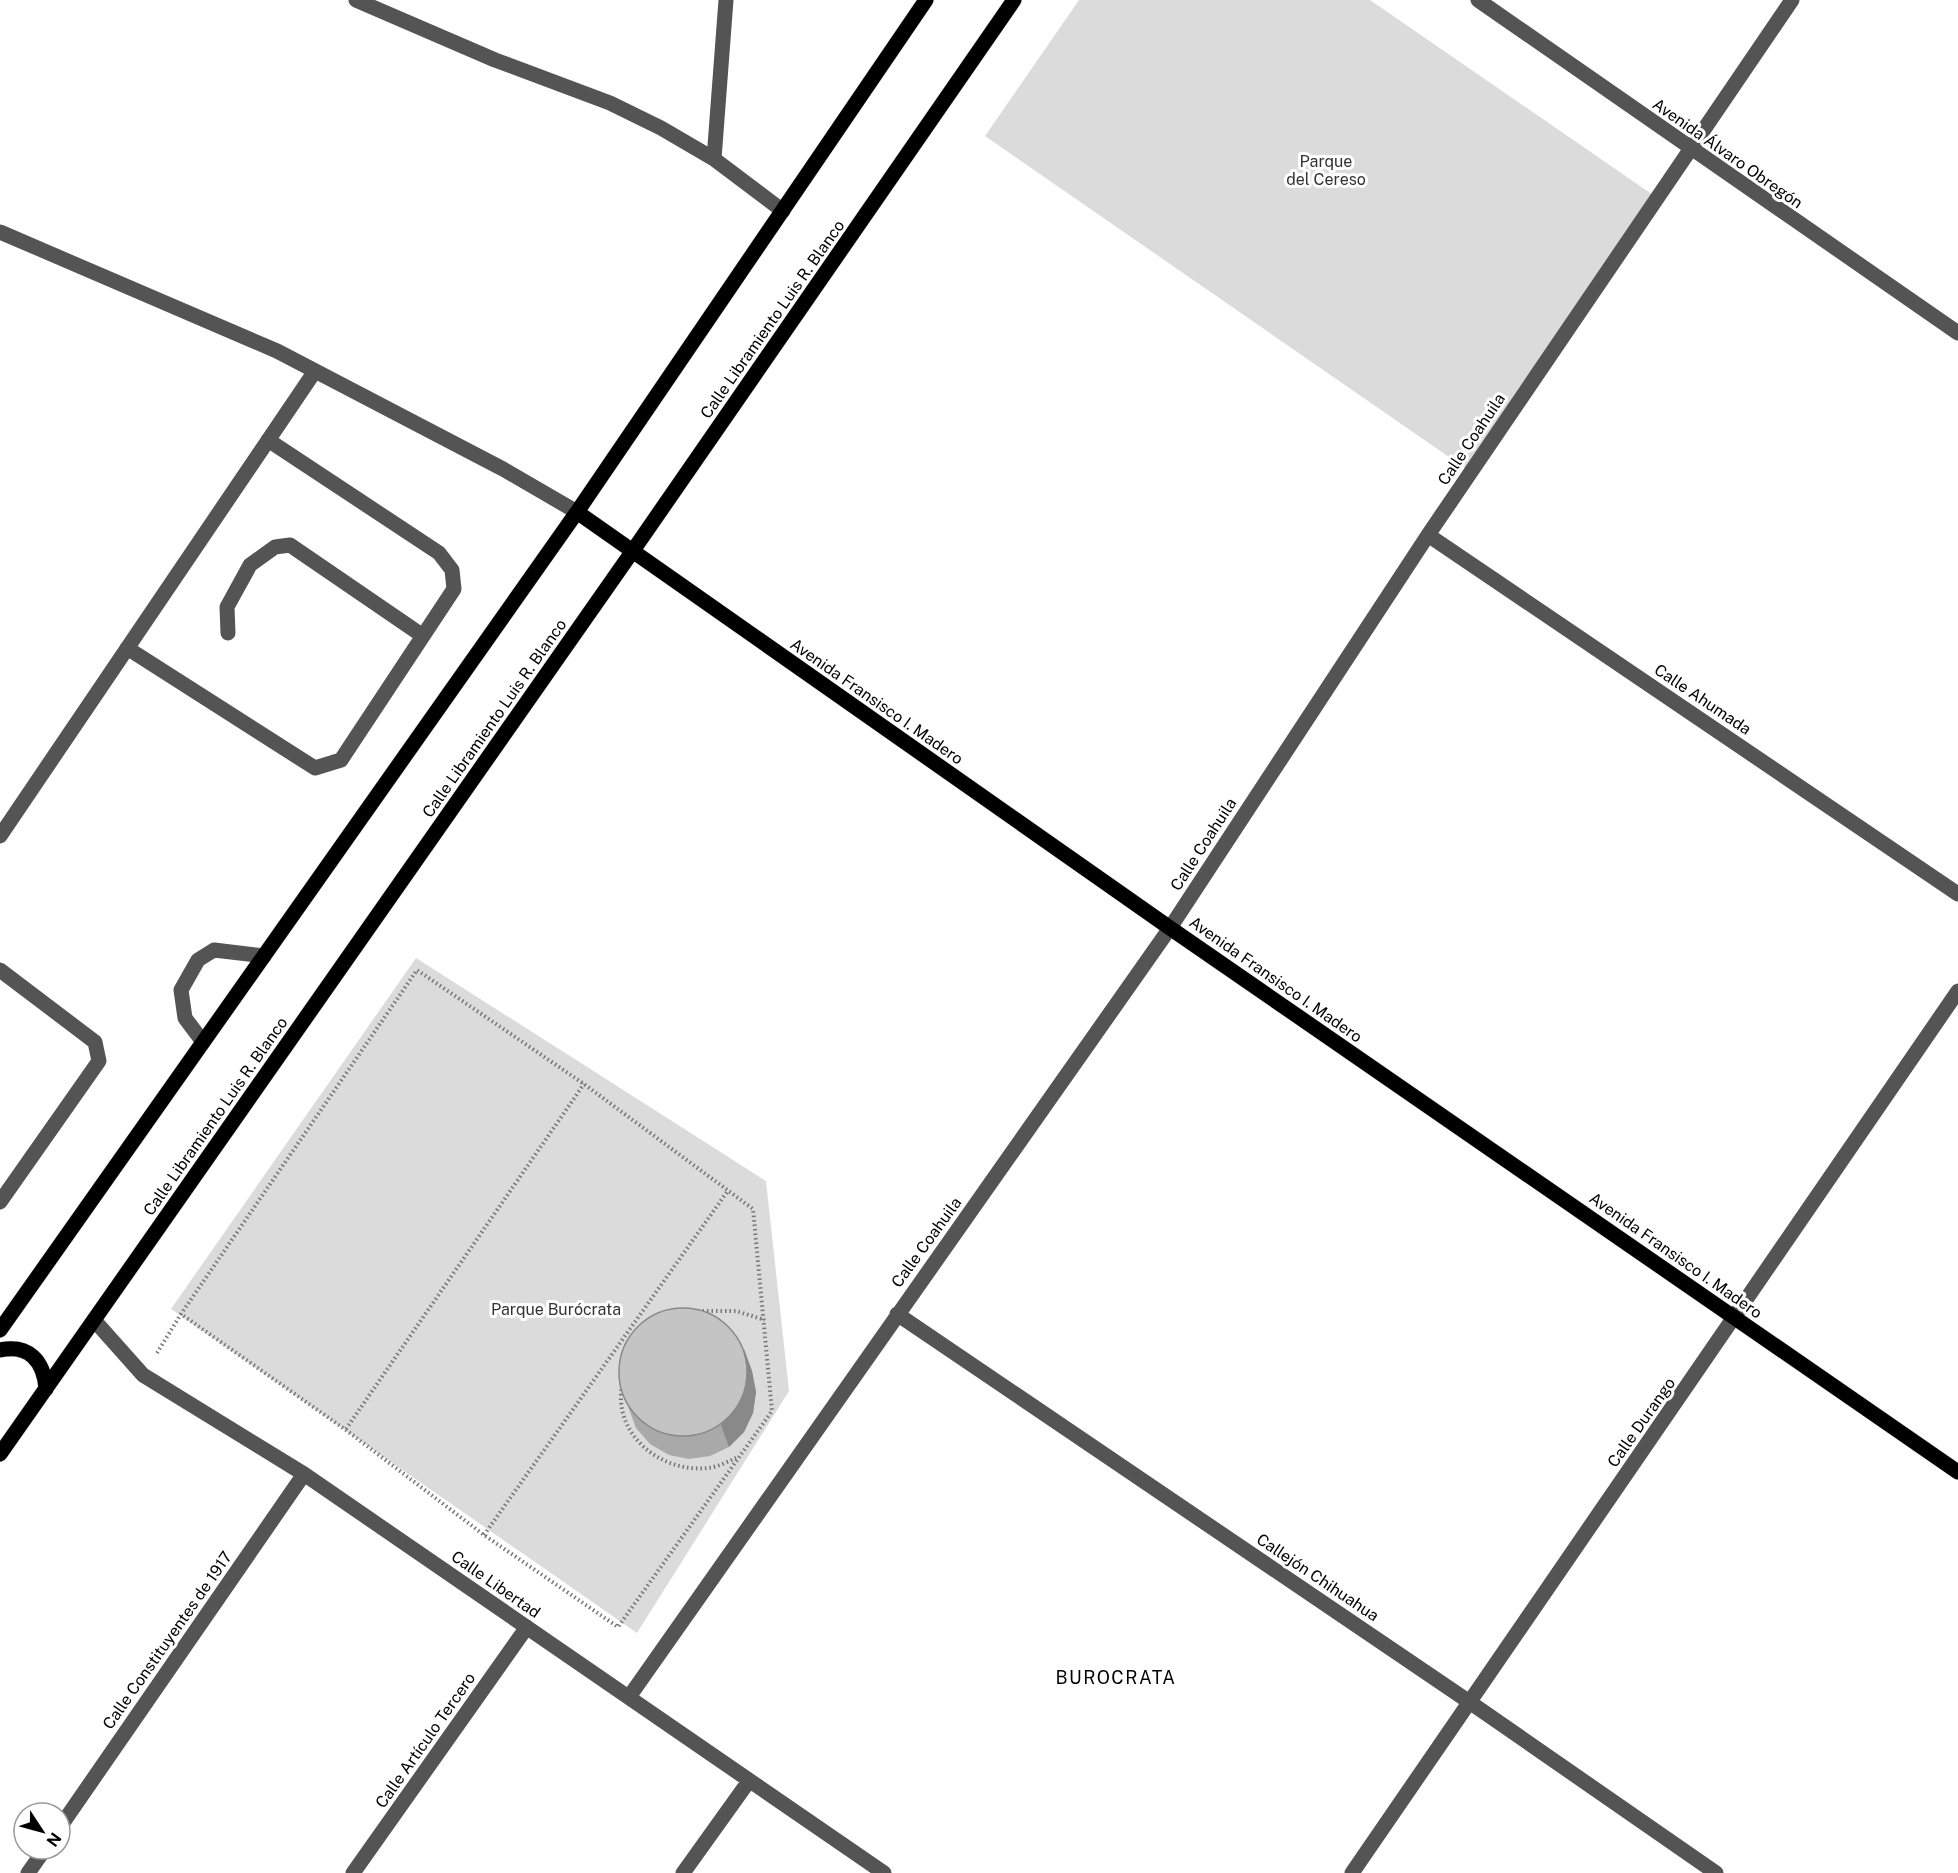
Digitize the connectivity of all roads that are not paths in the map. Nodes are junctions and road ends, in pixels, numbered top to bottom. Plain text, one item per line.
1 (356, 0) edge
2 (726, 0) edge
3 (926, 0) edge
4 (1014, 0) edge
5 (1478, 0) edge
6 (1792, 0) edge
7 (1689, 148) junction
8 (714, 159) junction
9 (783, 212) junction
10 (0, 232) edge
11 (1958, 333) edge
12 (315, 371) junction
13 (268, 440) junction
14 (576, 512) junction
15 (1428, 535) junction
16 (632, 552) junction
17 (228, 633) dead end
18 (423, 636) junction
19 (128, 648) junction
20 (0, 836) edge
21 (1958, 894) edge
22 (1170, 928) junction
23 (264, 956) junction
24 (0, 970) edge
25 (1958, 991) edge
26 (203, 1042) junction
27 (0, 1202) edge
28 (897, 1314) junction
29 (1735, 1318) junction
30 (94, 1320) junction
31 (0, 1330) edge
32 (0, 1350) edge
33 (46, 1389) junction
34 (0, 1454) edge
35 (1958, 1472) edge
36 (304, 1474) junction
37 (527, 1627) junction
38 (629, 1697) junction
39 (1468, 1701) junction
40 (749, 1781) junction
41 (72, 1810) edge
42 (353, 1873) edge
43 (683, 1873) edge
44 (884, 1873) edge
45 (1352, 1873) edge
46 (1716, 1873) edge

1 - 8 street
2 - 8 street
3 - 9 main road
4 - 16 main road, Calle Libramiento Luis R. Blanco
5 - 7 street, Avenida Álvaro Obregón
6 - 7 street, Calle Coahuila
7 - 11 street, Avenida Álvaro Obregón
7 - 15 street, Calle Coahuila
8 - 9 street
9 - 14 main road
10 - 12 street
12 - 13 street
12 - 14 street
13 - 18 street
13 - 19 street
14 - 16 main road, Avenida Fransisco I. Madero
14 - 23 main road
15 - 21 street, Calle Ahumada
15 - 22 street, Calle Coahuila
16 - 22 main road, Avenida Fransisco I. Madero
16 - 30 main road, Calle Libramiento Luis R. Blanco
17 - 18 street
18 - 19 street
19 - 20 street
22 - 28 street, Calle Coahuila
22 - 29 main road, Avenida Fransisco I. Madero
23 - 26 main road
23 - 26 street
24 - 27 street
25 - 29 street, Calle Durango
26 - 31 main road
28 - 38 street, Calle Coahuila
28 - 39 street, Callejón Chihuahua
29 - 35 main road, Avenida Fransisco I. Madero
29 - 39 street, Calle Durango
30 - 33 main road, Calle Libramiento Luis R. Blanco
30 - 36 street, Calle Libertad
32 - 33 main road
33 - 34 main road, Calle Libramiento Luis R. Blanco
36 - 37 street, Calle Libertad
36 - 41 street, Calle Constituyentes de 1917
37 - 38 street, Calle Libertad
37 - 42 street, Calle Artículo Tercero
38 - 40 street, Calle Libertad
39 - 45 street, Calle Durango
39 - 46 street, Callejón Chihuahua
40 - 43 street
40 - 44 street, Calle Libertad

